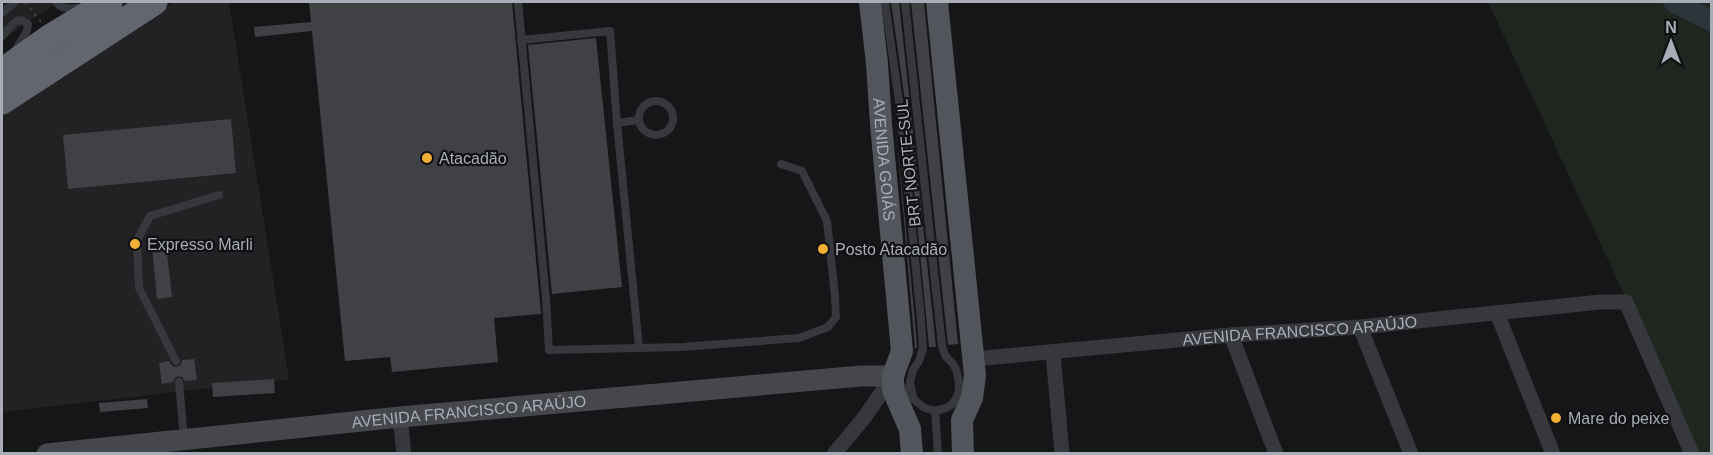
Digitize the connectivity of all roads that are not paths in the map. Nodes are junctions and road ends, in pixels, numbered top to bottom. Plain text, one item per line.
1 (15, 2) edge
2 (56, 2) edge
3 (154, 2) edge
4 (518, 2) edge
5 (870, 2) edge
6 (885, 2) edge
7 (905, 2) edge
8 (937, 2) edge
9 (104, 5) edge
10 (2, 13) edge
11 (2, 36) edge
12 (521, 40) junction
13 (4, 71) edge
14 (2, 101) edge
15 (639, 120) junction
16 (617, 123) junction
17 (781, 164) dead end
18 (219, 195) dead end
19 (1497, 314) junction
20 (1360, 327) junction
21 (1231, 335) junction
22 (639, 348) junction
23 (1053, 353) junction
24 (176, 360) dead end
25 (974, 367) junction
26 (892, 376) junction
27 (179, 382) dead end
28 (914, 398) junction
29 (956, 400) junction
30 (935, 411) junction
31 (400, 417) junction
32 (184, 439) junction
33 (91, 451) edge
34 (47, 453) edge
35 (404, 453) edge
36 (834, 453) edge
37 (912, 453) edge
38 (938, 453) edge
39 (963, 453) edge
40 (1062, 453) edge
41 (1276, 453) edge
42 (1411, 453) edge
43 (1553, 453) edge
44 (1692, 453) edge

1 - 10 lane
2 - 9 lane
3 - 14 highway
4 - 12 lane
5 - 26 main road, AVENIDA GOIÁS
6 - 28 lane, BRT NORTE-SUL
7 - 29 lane, BRT NORTE-SUL
8 - 25 main road
9 - 13 highway
11 - 13 lane
12 - 16 lane
12 - 22 lane
15 - 15 lane
15 - 16 lane
16 - 22 lane
17 - 22 lane
18 - 24 lane
19 - 20 street, AVENIDA FRANCISCO ARAÚJO
19 - 43 street
19 - 44 street, AVENIDA FRANCISCO ARAÚJO
20 - 21 street, AVENIDA FRANCISCO ARAÚJO
20 - 42 street
21 - 23 street, AVENIDA FRANCISCO ARAÚJO
21 - 41 street
23 - 25 street, AVENIDA FRANCISCO ARAÚJO
23 - 40 street
25 - 29 lane
25 - 39 main road
26 - 28 lane
26 - 31 street, AVENIDA FRANCISCO ARAÚJO
26 - 36 street
26 - 37 main road
27 - 32 lane
28 - 30 lane
29 - 30 lane
30 - 38 lane
31 - 32 street, AVENIDA FRANCISCO ARAÚJO
31 - 35 street
32 - 33 street, AVENIDA FRANCISCO ARAÚJO
33 - 34 street, AVENIDA FRANCISCO ARAÚJO

